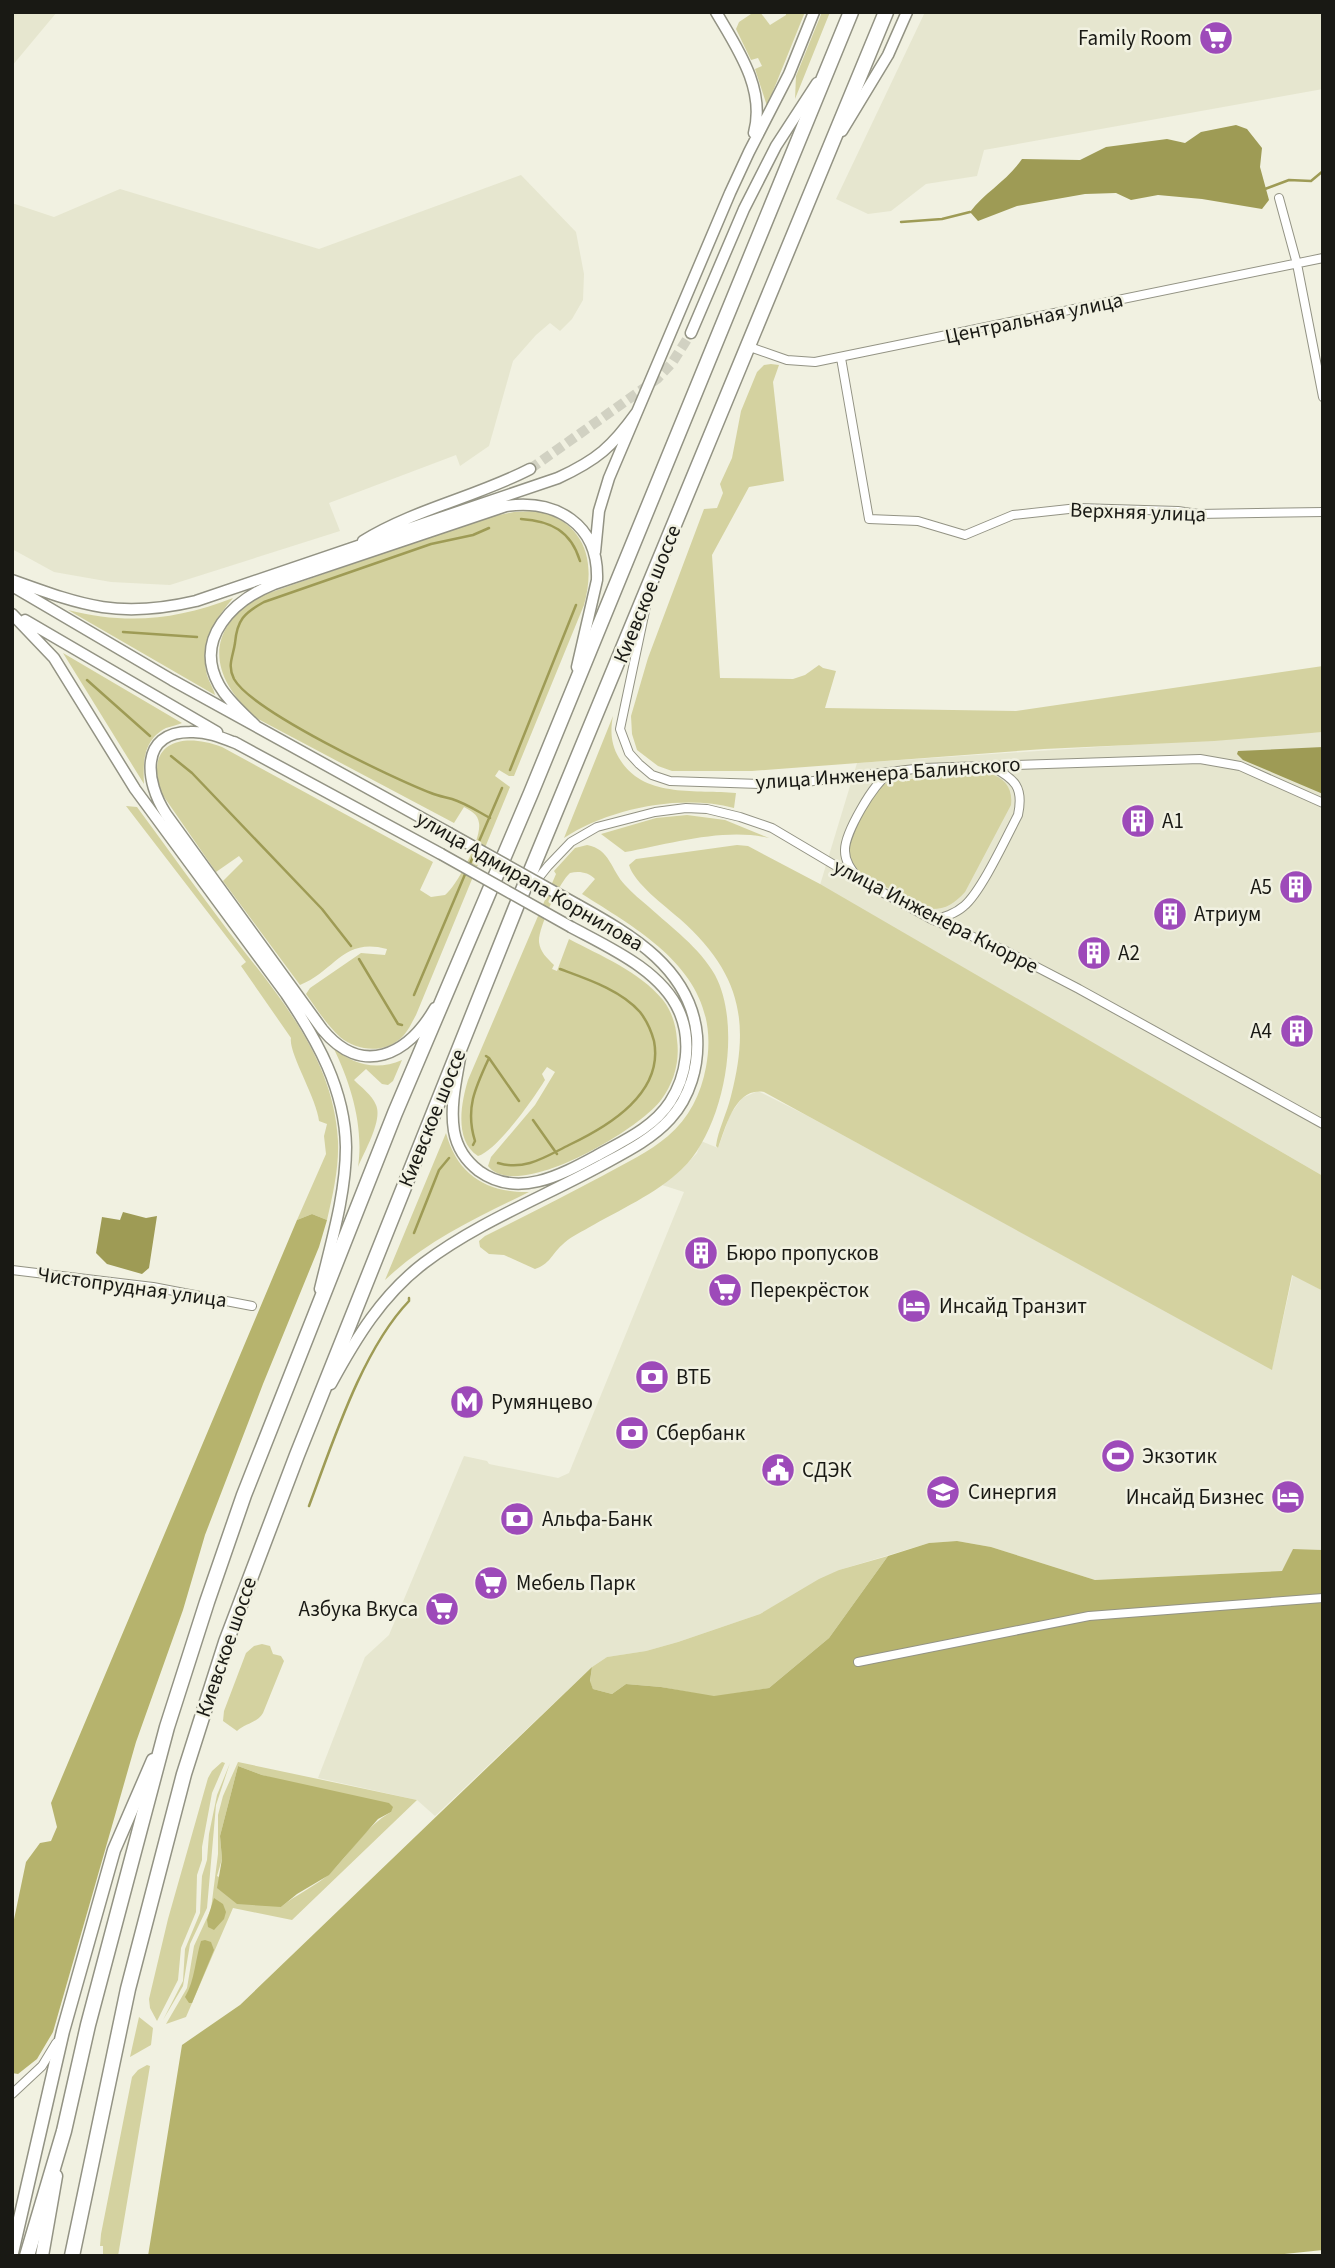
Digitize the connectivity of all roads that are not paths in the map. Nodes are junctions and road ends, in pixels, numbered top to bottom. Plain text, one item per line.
1 (716, 12) edge
2 (814, 12) edge
3 (851, 12) edge
4 (886, 12) edge
5 (907, 12) edge
6 (830, 63) junction
7 (748, 152) junction
8 (828, 154) junction
9 (1279, 198) dead end
10 (1323, 258) edge
11 (1297, 264) junction
12 (691, 333) tunnel mouth
13 (747, 346) junction
14 (841, 358) junction
15 (1323, 397) edge
16 (637, 412) junction
17 (530, 469) tunnel mouth
18 (1323, 512) edge
19 (343, 553) junction
20 (595, 559) junction
21 (12, 580) edge
22 (652, 584) junction
23 (12, 586) edge
24 (12, 613) edge
25 (570, 696) junction
26 (256, 726) junction
27 (238, 744) junction
28 (990, 766) junction
29 (894, 771) junction
30 (1323, 803) edge
31 (858, 879) junction
32 (516, 907) junction
33 (933, 920) junction
34 (449, 984) junction
35 (464, 1040) junction
36 (1323, 1124) edge
37 (12, 1270) edge
38 (252, 1306) dead end
39 (311, 1325) junction
40 (297, 1455) junction
41 (1323, 1598) edge
42 (858, 1662) dead end
43 (167, 1727) junction
44 (63, 2031) junction
45 (12, 2094) edge
46 (64, 2131) junction
47 (12, 2253) edge
48 (27, 2256) edge
49 (41, 2256) edge
50 (72, 2256) edge

1 - 7 main road
2 - 7 main road
3 - 6 highway, Киевское шоссе
4 - 8 highway, Киевское шоссе
5 - 8 main road
6 - 12 main road
6 - 25 highway, Киевское шоссе
7 - 16 main road
8 - 13 highway, Киевское шоссе
9 - 11 street
10 - 11 street, Центральная улица
11 - 14 street, Центральная улица
11 - 15 street
13 - 14 street, Центральная улица
13 - 22 highway, Киевское шоссе
14 - 18 street, Верхняя улица
16 - 19 main road
16 - 20 main road
17 - 19 main road
19 - 21 main road
20 - 25 main road
20 - 26 main road
22 - 29 street, улица Инженера Балинского
22 - 32 highway, Киевское шоссе
23 - 26 main road, улица Адмирала Корнилова
24 - 27 main road, улица Адмирала Корнилова
24 - 39 main road
25 - 34 highway, Киевское шоссе
26 - 40 main road, улица Адмирала Корнилова, bridge
27 - 34 main road
27 - 35 main road, улица Адмирала Корнилова, bridge
28 - 29 street, улица Инженера Балинского
28 - 30 street, улица Инженера Балинского
28 - 33 street
29 - 31 street
31 - 32 street, улица Инженера Кнорре
31 - 33 street, улица Инженера Кнорре
32 - 35 highway, Киевское шоссе
33 - 36 street, улица Инженера Кнорре
34 - 39 highway, Киевское шоссе
35 - 40 highway, Киевское шоссе
37 - 38 street, Чистопрудная улица
39 - 43 highway, Киевское шоссе
40 - 50 highway, Киевское шоссе
41 - 42 street
43 - 44 main road
43 - 46 highway, Киевское шоссе
44 - 45 street
44 - 47 main road
46 - 48 highway
46 - 49 main road, Киевское шоссе

